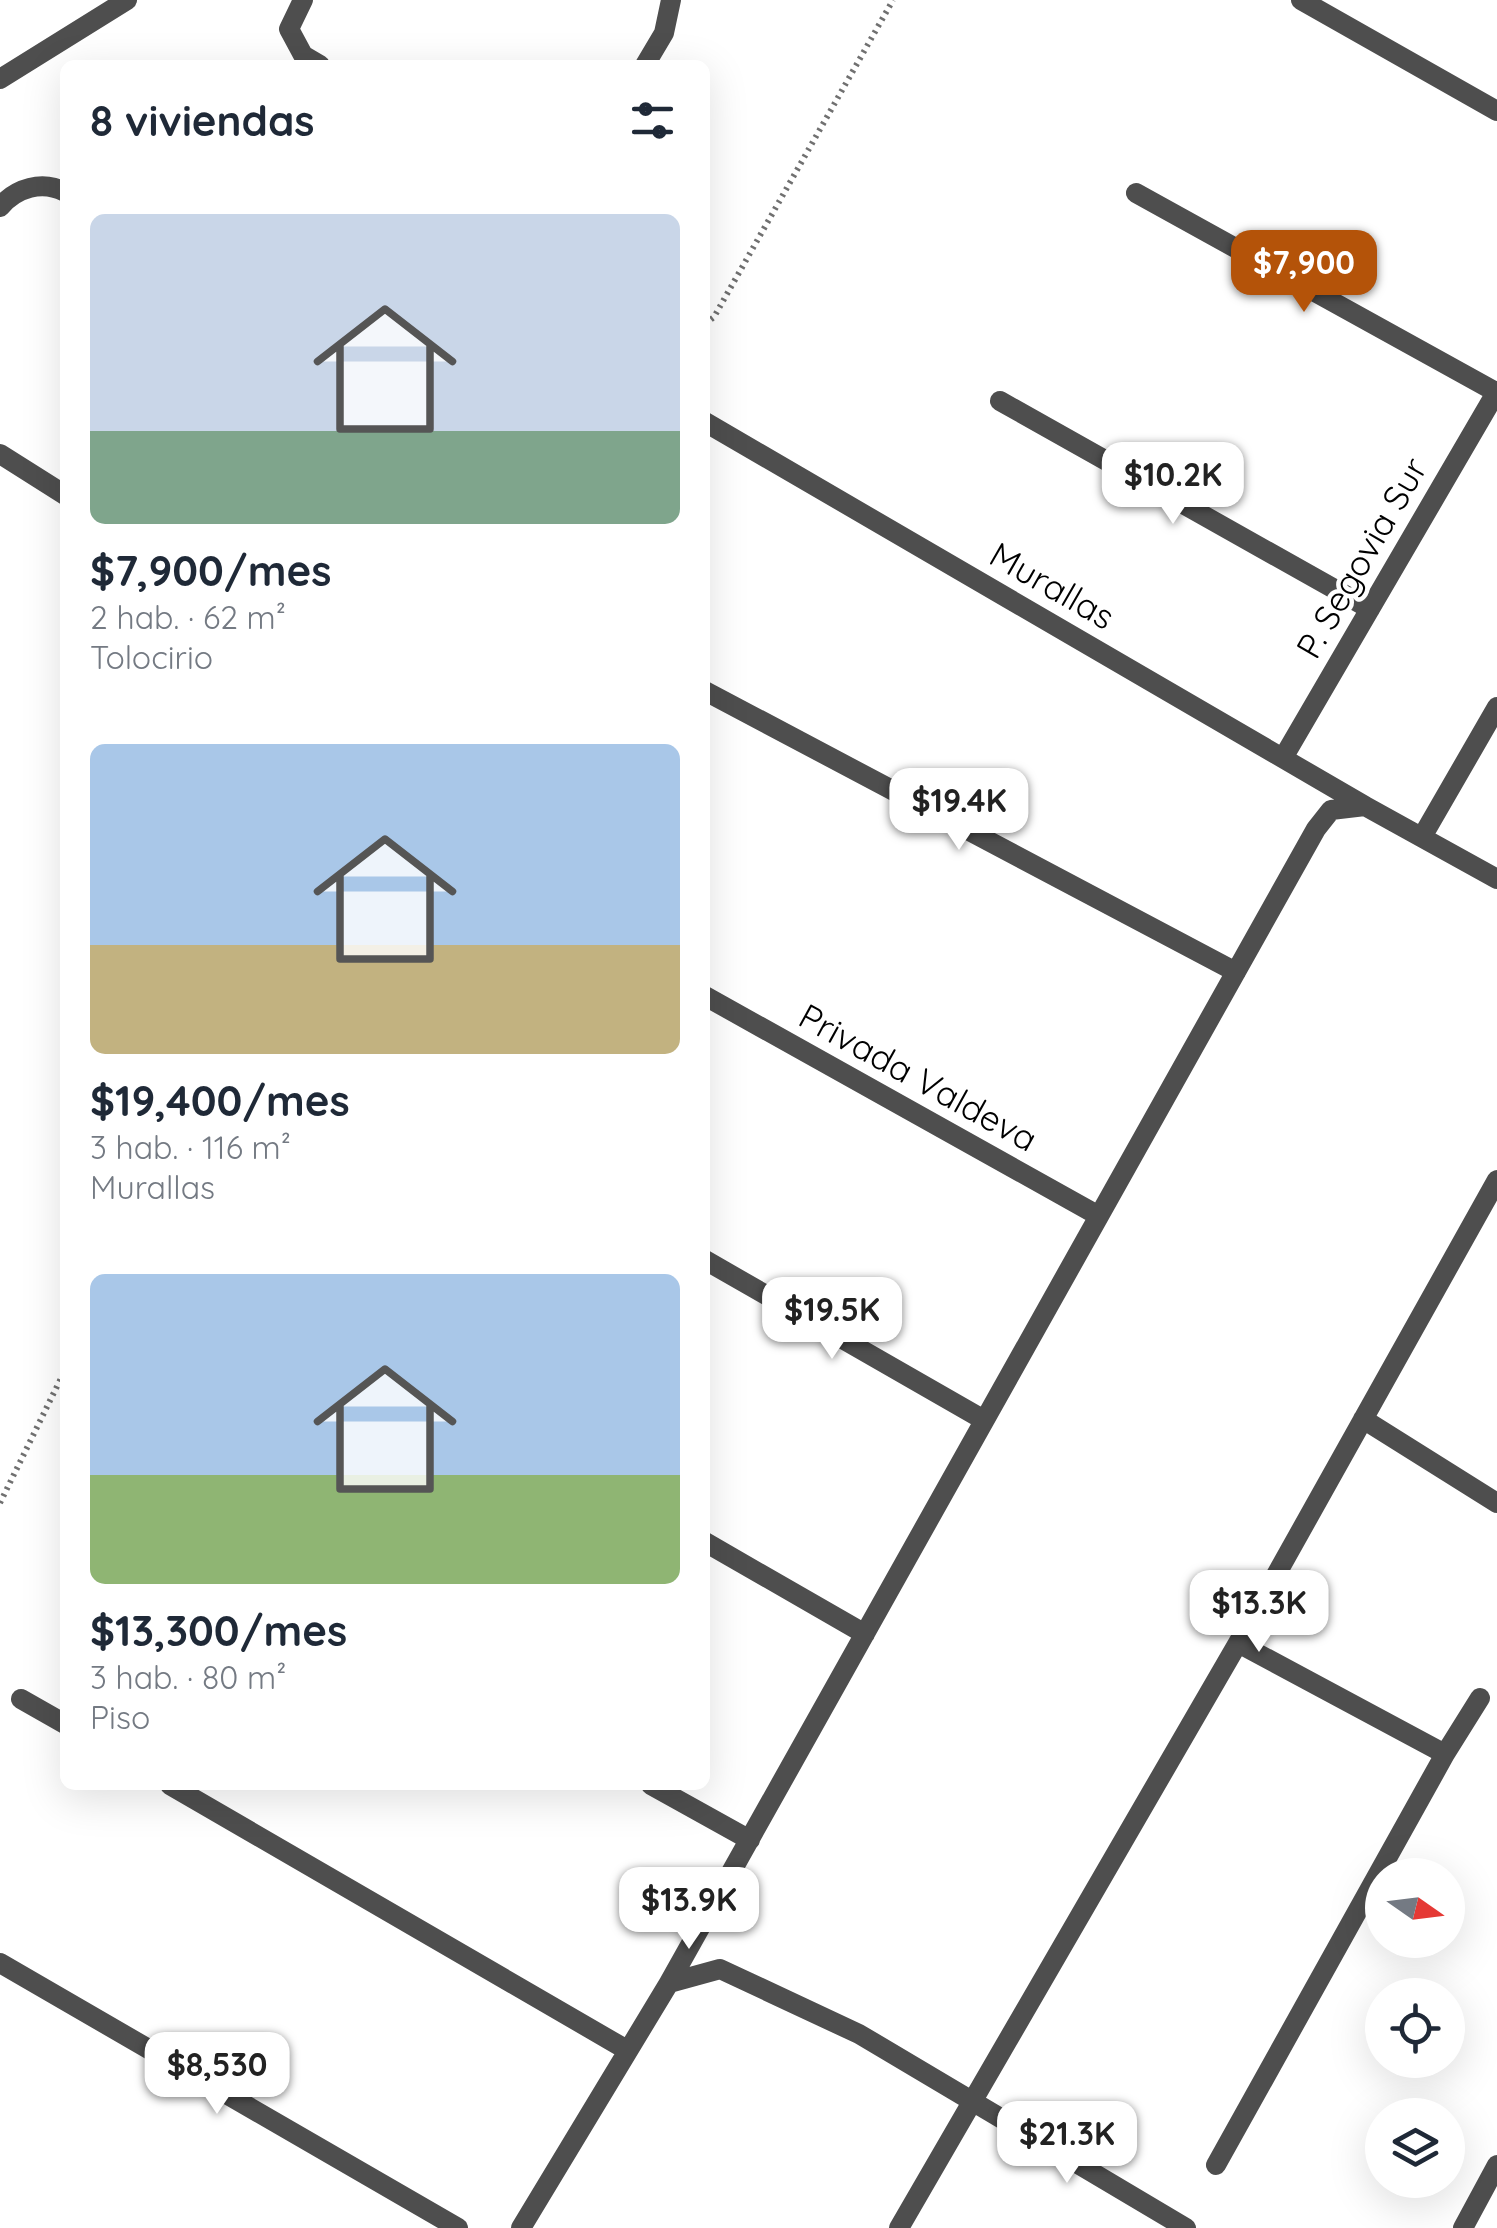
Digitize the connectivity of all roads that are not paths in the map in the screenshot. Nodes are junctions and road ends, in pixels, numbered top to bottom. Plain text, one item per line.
1 (127, 0) edge
2 (303, 0) edge
3 (671, 0) edge
4 (1301, 0) edge
5 (312, 60) edge
6 (649, 60) edge
7 (0, 79) edge
8 (1497, 110) edge
9 (60, 191) edge
10 (1136, 194) dead end
11 (0, 206) edge
12 (1497, 392) edge
13 (1000, 401) dead end
14 (710, 425) edge
15 (0, 454) edge
16 (60, 492) edge
17 (1370, 609) junction
18 (710, 693) edge
19 (1497, 706) edge
20 (1283, 758) junction
21 (1366, 806) junction
22 (1422, 837) junction
23 (1497, 879) edge
24 (1236, 972) junction
25 (710, 999) edge
26 (1497, 1180) edge
27 (1099, 1216) junction
28 (710, 1263) edge
29 (1364, 1418) junction
30 (984, 1420) junction
31 (1497, 1503) edge
32 (710, 1545) edge
33 (865, 1634) junction
34 (1238, 1643) junction
35 (21, 1698) dead end
36 (1480, 1698) dead end
37 (60, 1721) edge
38 (1446, 1754) junction
39 (179, 1790) edge
40 (661, 1790) edge
41 (750, 1840) junction
42 (0, 1963) edge
43 (670, 1983) junction
44 (627, 2050) junction
45 (972, 2102) junction
46 (1216, 2164) dead end
47 (1497, 2165) edge
48 (458, 2228) edge
49 (521, 2228) edge
50 (899, 2228) edge
51 (1185, 2228) edge
52 (1462, 2228) edge

1 - 7 street
2 - 5 street
3 - 6 street
4 - 8 street
9 - 11 street
10 - 12 street
12 - 17 street, P. Segovia Sur
13 - 17 street
14 - 20 street, Murallas
15 - 16 street
17 - 20 street, P. Segovia Sur
18 - 24 street
19 - 22 street
20 - 21 street, Murallas
21 - 22 street, Murallas
21 - 24 street
22 - 23 street, Murallas
24 - 27 street
25 - 27 street, Privada Valdeva
26 - 29 street
27 - 30 street
28 - 30 street
29 - 31 street
29 - 34 street
30 - 33 street
32 - 33 street
33 - 41 street
34 - 38 street
34 - 45 street
35 - 37 street
36 - 38 street
38 - 46 street
39 - 44 street
40 - 41 street
41 - 43 street
42 - 48 street
43 - 44 street
43 - 45 street
44 - 49 street
45 - 50 street
45 - 51 street
47 - 52 street

